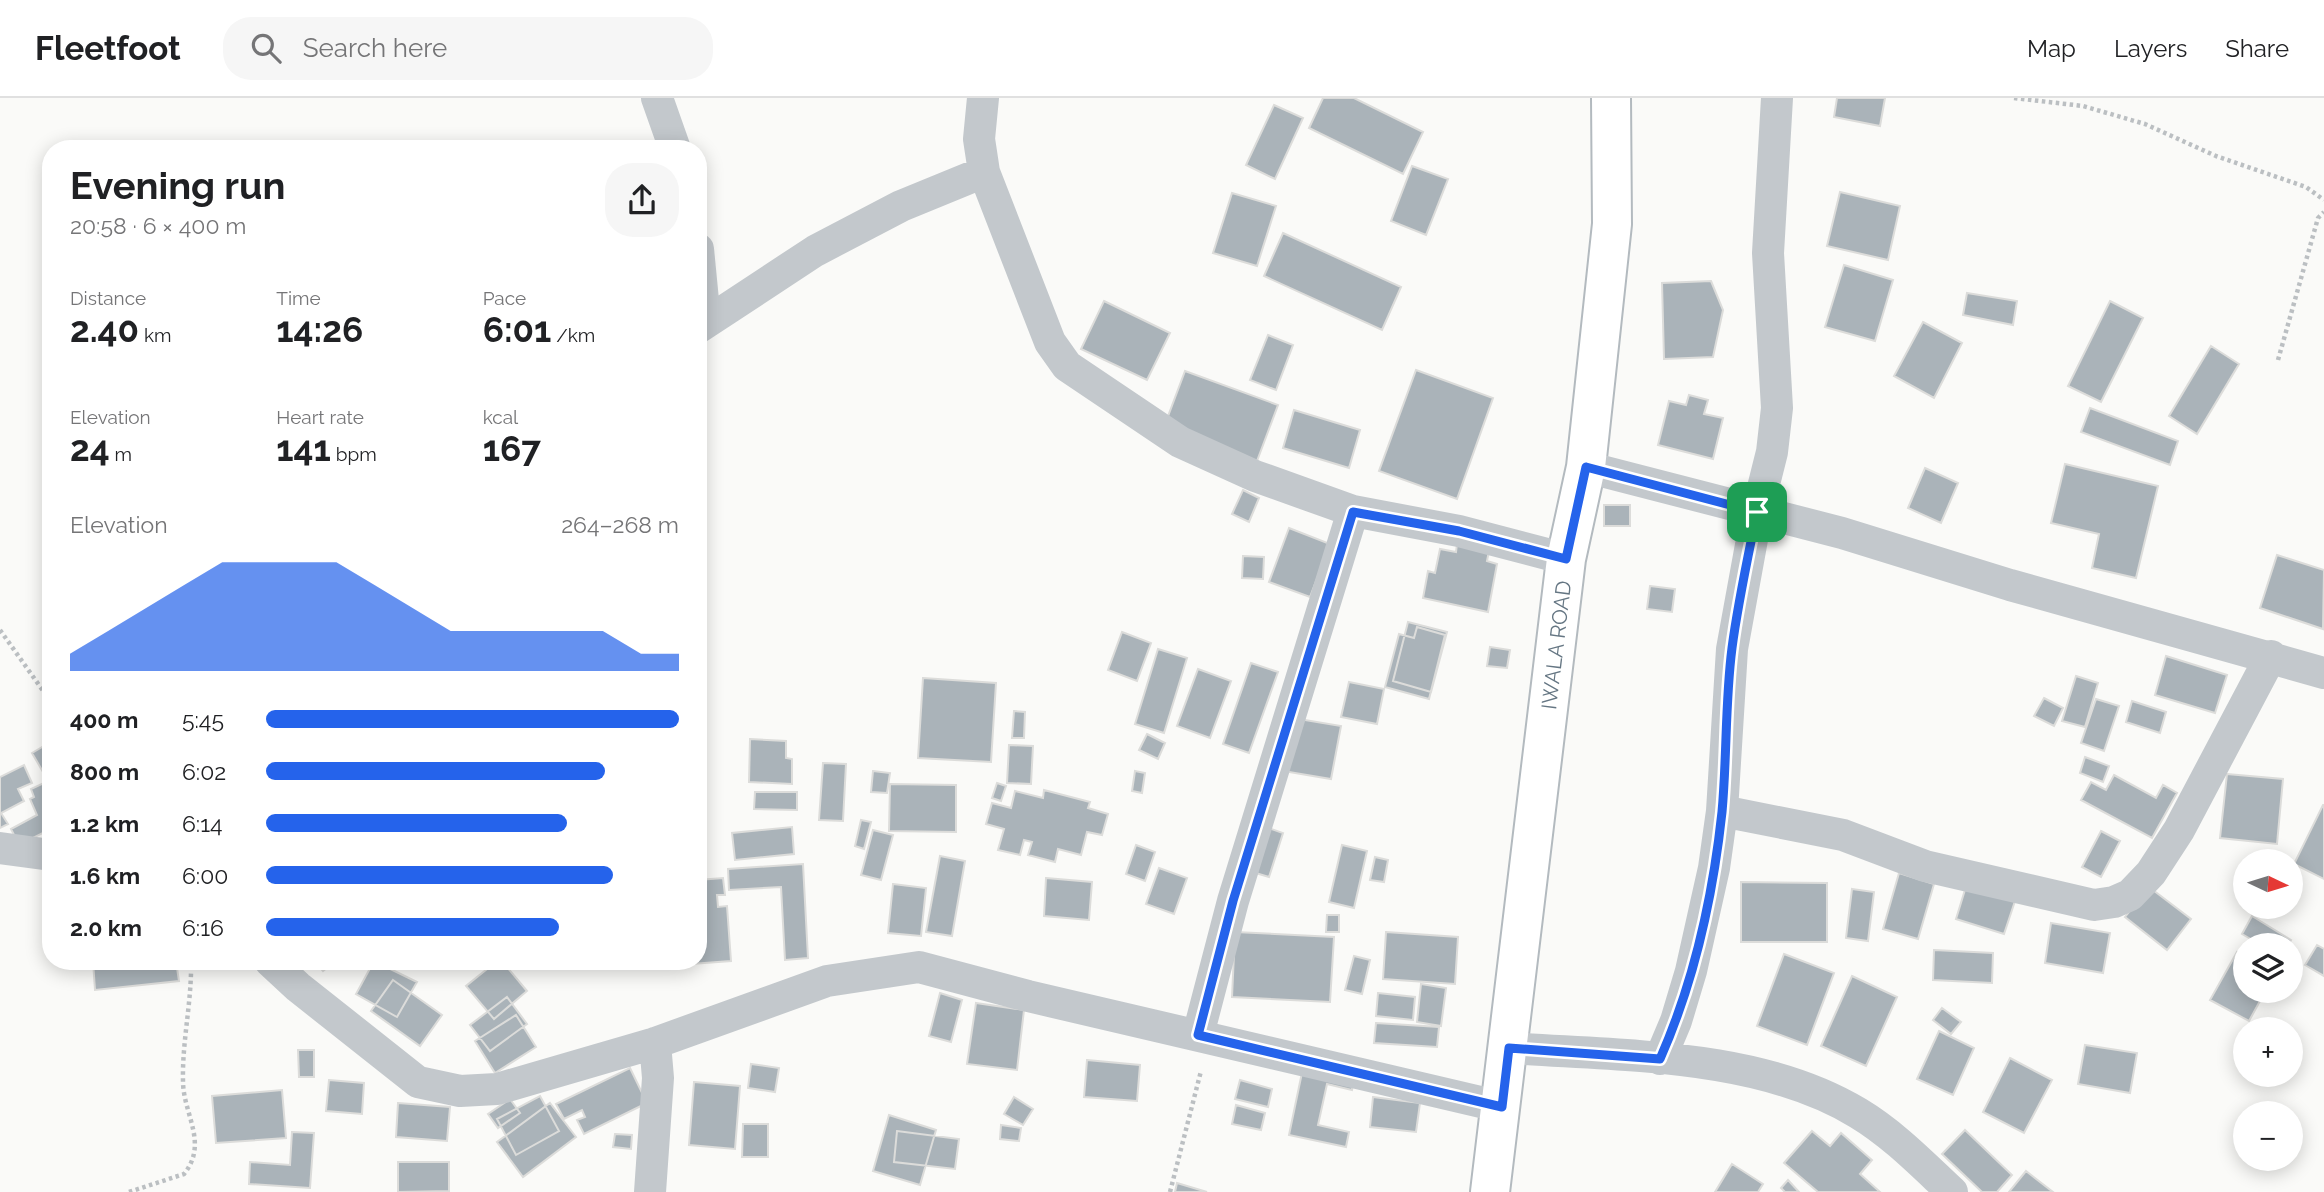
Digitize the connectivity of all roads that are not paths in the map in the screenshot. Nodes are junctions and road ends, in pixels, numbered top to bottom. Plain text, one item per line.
1 (657, 98) edge
2 (983, 98) edge
3 (1611, 98) edge
4 (1777, 98) edge
5 (672, 140) edge
6 (984, 172) junction
7 (707, 321) edge
8 (1586, 467) junction
9 (1353, 512) junction
10 (1757, 512) junction
11 (1566, 559) junction
12 (2271, 656) junction
13 (2324, 673) edge
14 (1722, 811) junction
15 (0, 848) edge
16 (42, 854) edge
17 (280, 970) edge
18 (1198, 1035) junction
19 (655, 1044) junction
20 (1509, 1048) junction
21 (1660, 1059) junction
22 (1502, 1107) junction
23 (650, 1192) edge
24 (1490, 1192) edge
25 (1952, 1192) edge

1 - 5 street
2 - 6 street
3 - 8 street, IWALA ROAD
4 - 10 street
6 - 7 street
6 - 9 street
8 - 10 street
8 - 11 street, IWALA ROAD
9 - 11 street
9 - 18 street
10 - 12 street
10 - 14 street
11 - 20 street, IWALA ROAD
12 - 13 street
12 - 14 street
14 - 21 street
15 - 16 street
17 - 19 street
18 - 19 street
18 - 22 street
19 - 23 street
20 - 21 street
20 - 22 street, IWALA ROAD
21 - 25 street
22 - 24 street, IWALA ROAD

